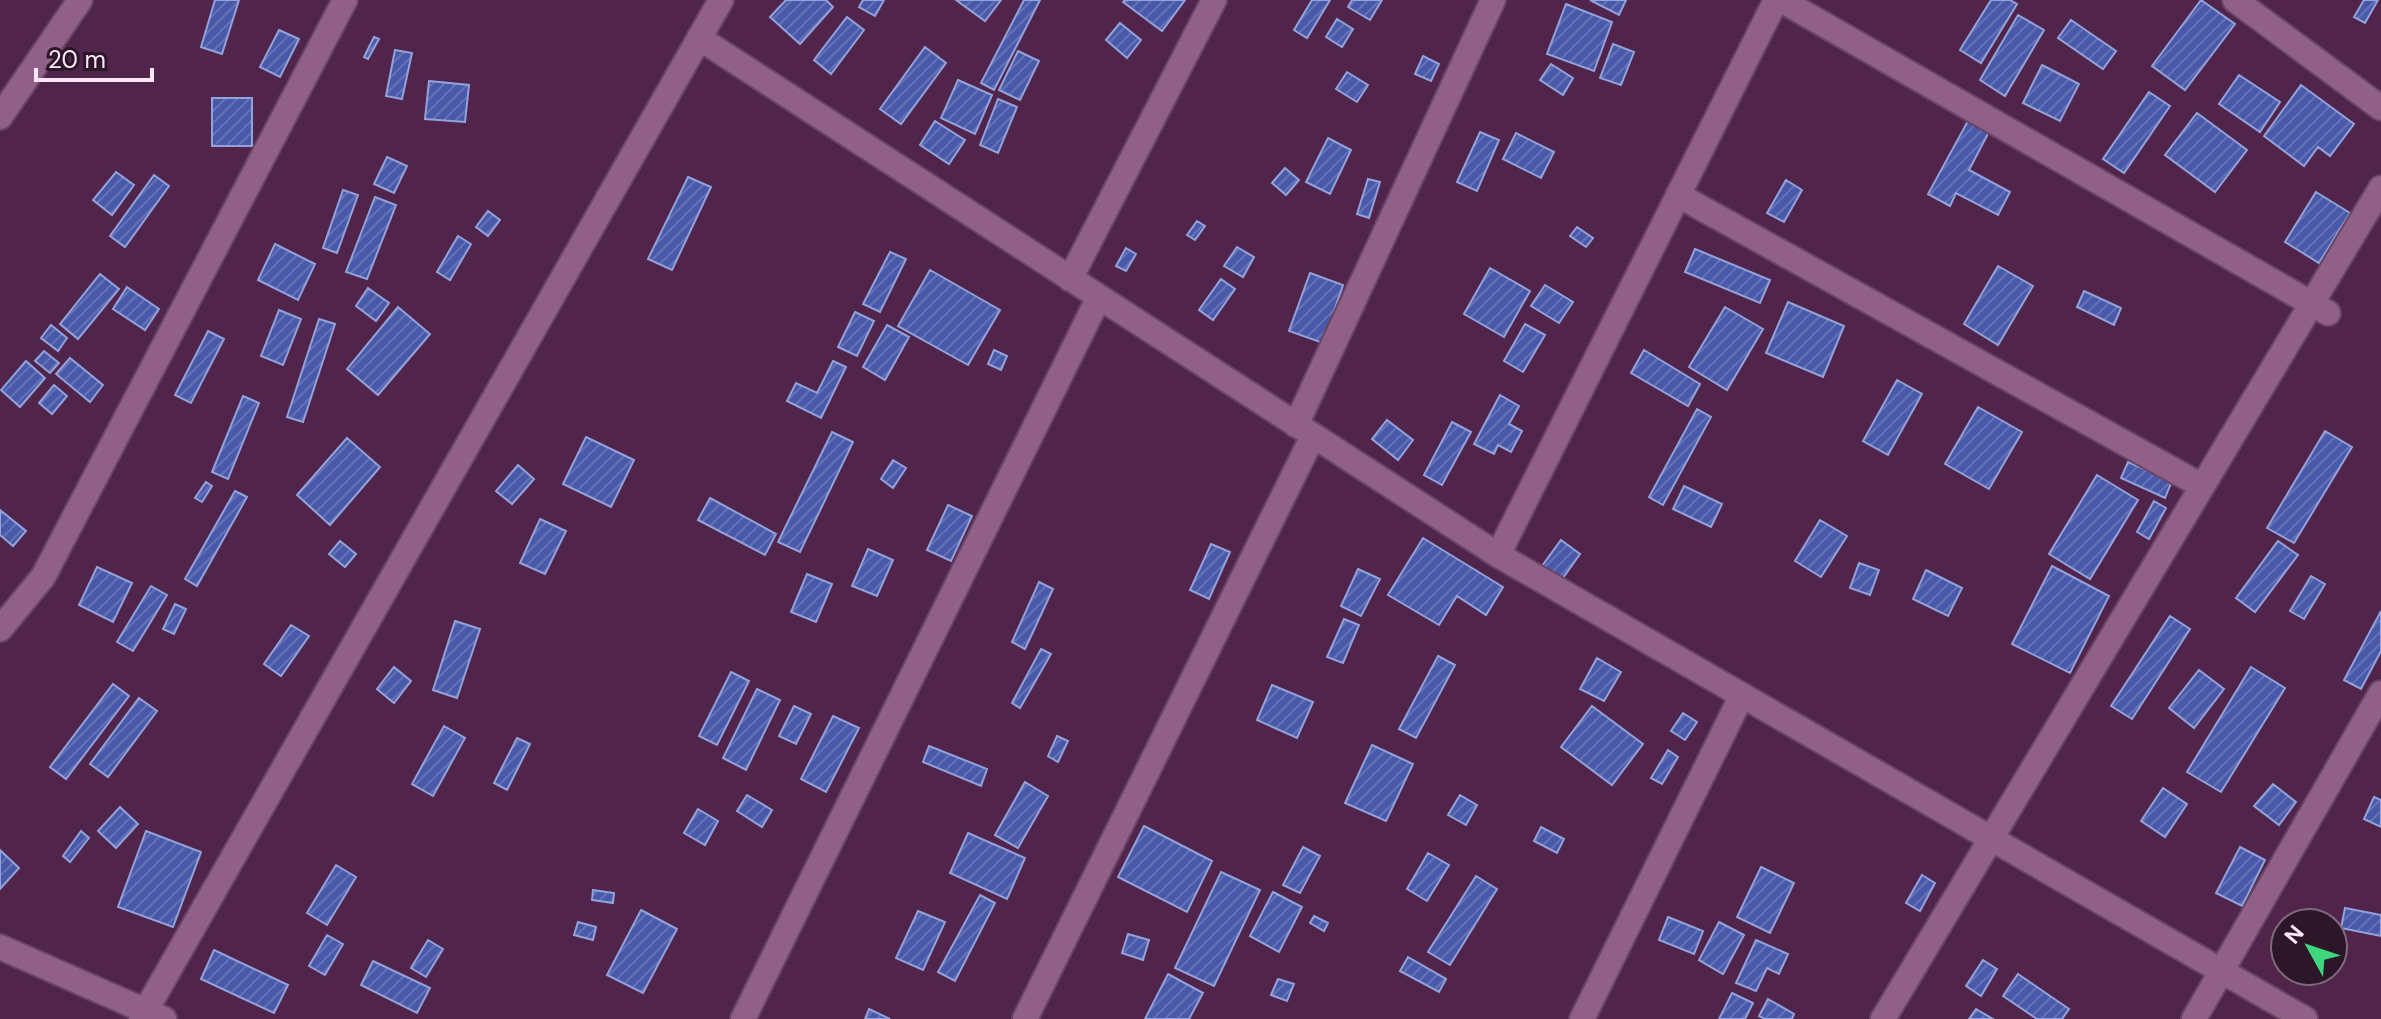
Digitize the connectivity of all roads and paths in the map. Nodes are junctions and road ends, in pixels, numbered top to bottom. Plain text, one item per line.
1 (80, 0) edge
2 (345, 0) edge
3 (721, 0) edge
4 (1214, 0) edge
5 (1493, 0) edge
6 (1778, 0) edge
7 (2235, 0) edge
8 (699, 38) junction
9 (2381, 108) edge
10 (0, 117) edge
11 (2381, 188) edge
12 (1678, 195) junction
13 (1070, 279) junction
14 (1099, 297) junction
15 (2320, 308) junction
16 (1304, 430) junction
17 (2202, 486) junction
18 (1498, 555) junction
19 (0, 629) edge
20 (2381, 693) edge
21 (1742, 695) junction
22 (1991, 838) junction
23 (0, 947) edge
24 (2222, 971) junction
25 (150, 1016) edge
26 (743, 1019) edge
27 (1025, 1019) edge
28 (1582, 1019) edge
29 (1883, 1019) edge
30 (2194, 1019) edge
31 (2305, 1019) edge

1 - 10 street
2 - 19 street
3 - 8 street
4 - 13 street
5 - 16 street
6 - 12 street
6 - 15 street
7 - 9 street
8 - 13 street
8 - 25 street
11 - 15 street
12 - 17 street
12 - 18 street
13 - 14 street
14 - 16 street
14 - 26 street
15 - 17 street
16 - 18 street
16 - 27 street
17 - 22 street
18 - 21 street
20 - 24 street
21 - 22 street
21 - 28 street
22 - 24 street
22 - 29 street
23 - 25 street
24 - 30 street
24 - 31 street

